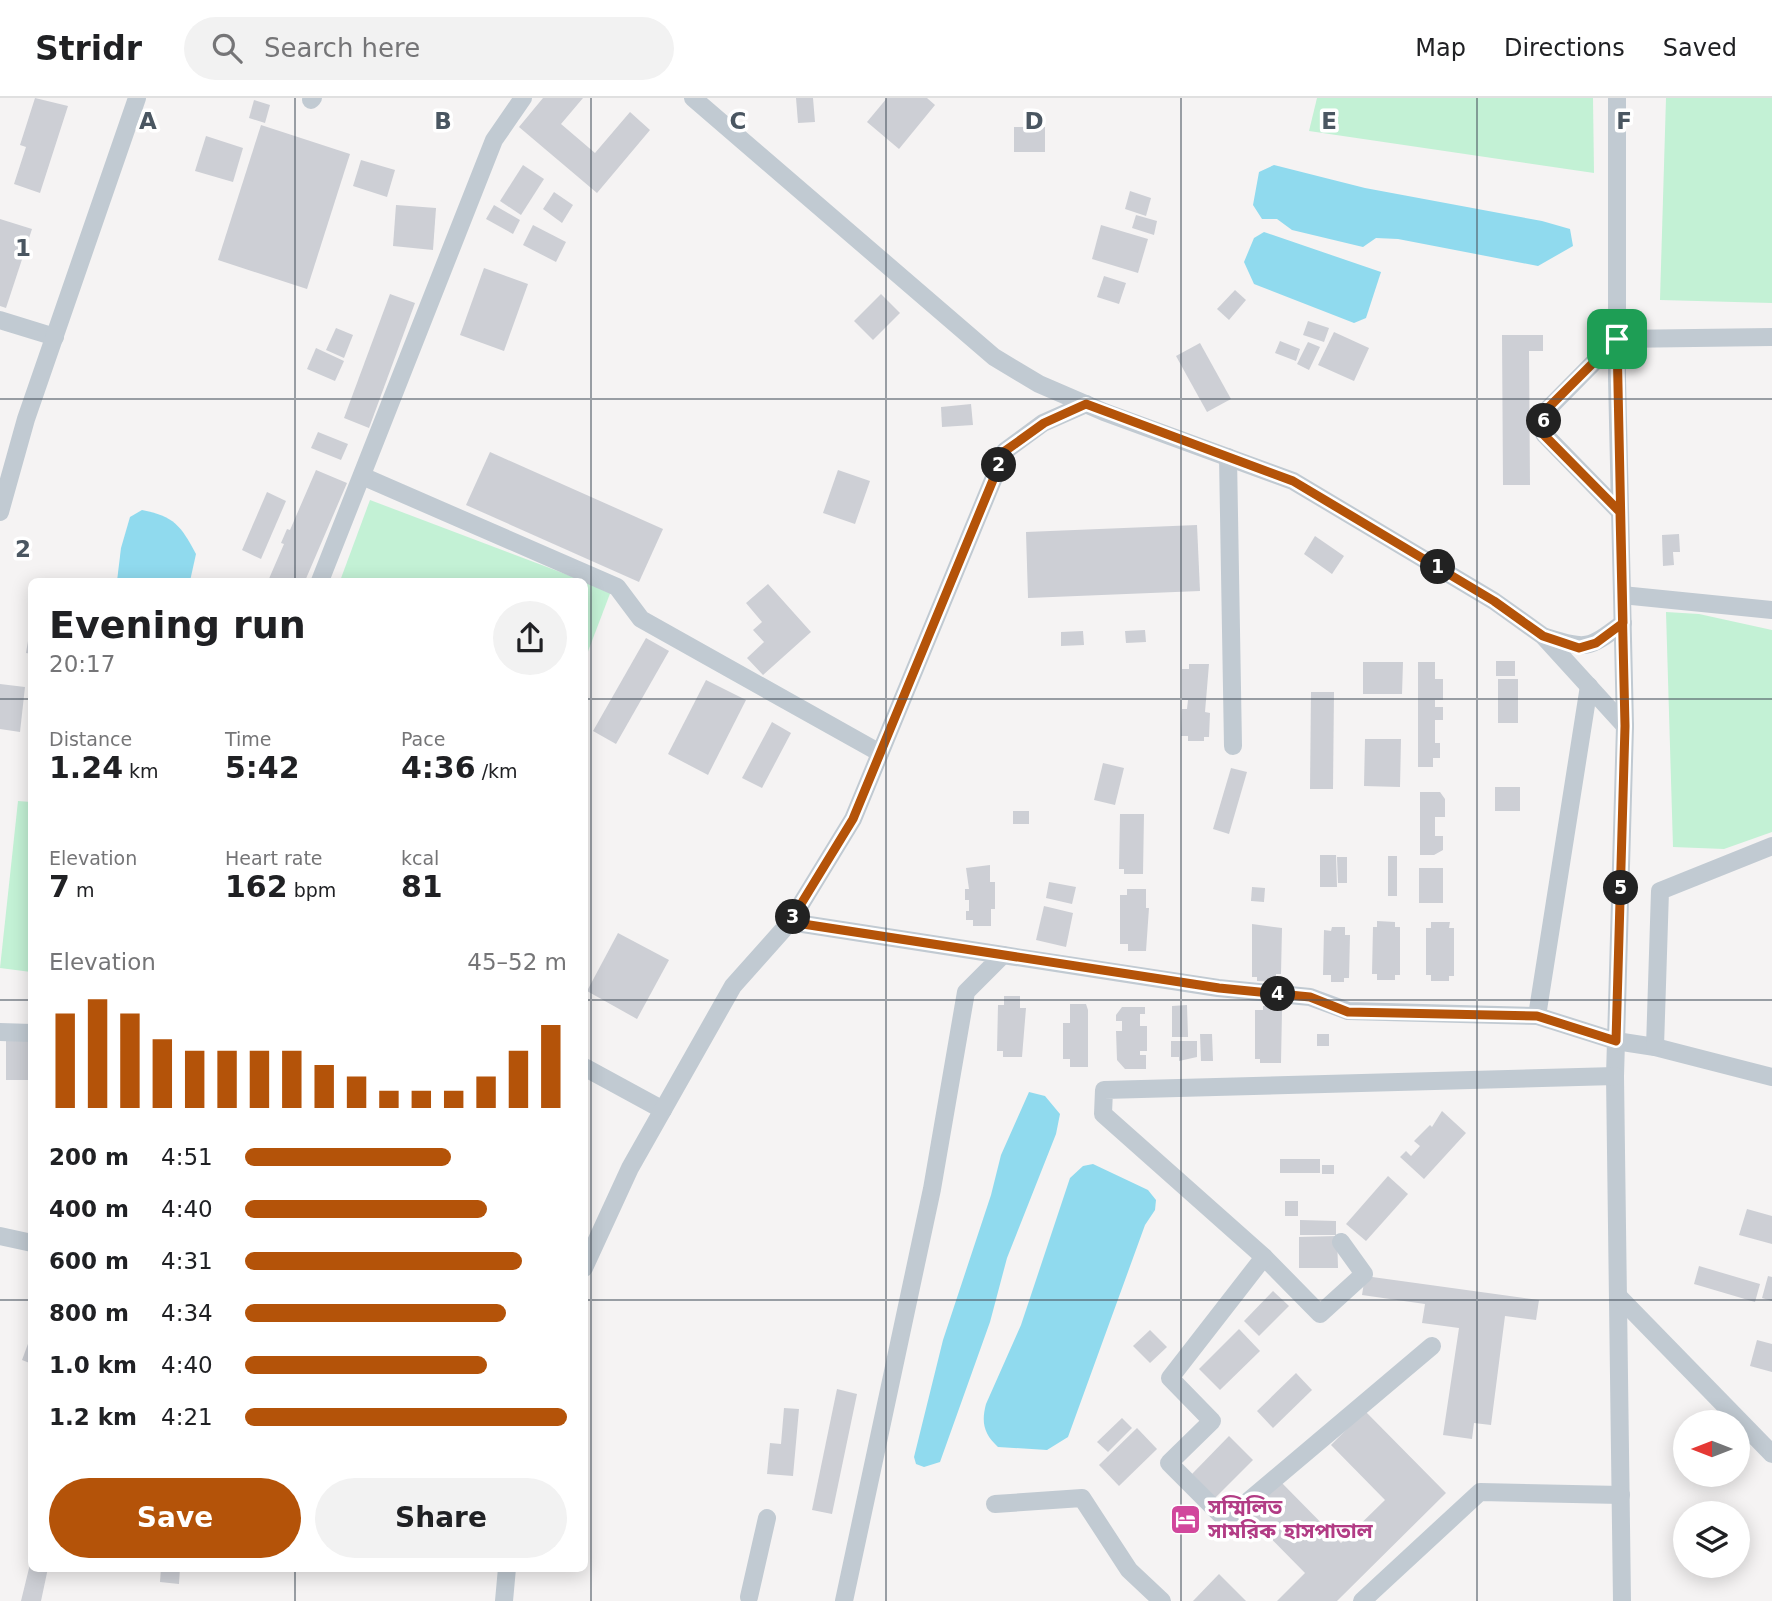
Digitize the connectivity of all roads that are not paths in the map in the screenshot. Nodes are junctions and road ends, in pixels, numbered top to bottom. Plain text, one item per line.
1 (137, 98) edge
2 (523, 98) edge
3 (693, 98) edge
4 (1617, 98) edge
5 (0, 320) edge
6 (55, 337) junction
7 (1772, 337) edge
8 (1617, 339) junction
9 (1086, 404) junction
10 (1228, 457) junction
11 (362, 476) junction
12 (0, 512) edge
13 (1620, 512) junction
14 (321, 578) edge
15 (1622, 594) junction
16 (1772, 610) edge
17 (1623, 623) junction
18 (1543, 636) junction
19 (1589, 686) junction
20 (1625, 726) junction
21 (1233, 746) dead end
22 (880, 753) junction
23 (1772, 846) edge
24 (790, 922) junction
25 (1003, 955) junction
26 (1537, 1016) junction
27 (0, 1032) edge
28 (28, 1033) edge
29 (1616, 1041) junction
30 (1655, 1047) junction
31 (588, 1069) edge
32 (1615, 1076) junction
33 (1772, 1077) edge
34 (663, 1110) junction
35 (0, 1236) edge
36 (28, 1242) edge
37 (1341, 1242) dead end
38 (1264, 1257) junction
39 (588, 1259) edge
40 (1620, 1298) junction
41 (1432, 1346) dead end
42 (1772, 1454) edge
43 (1621, 1495) junction
44 (995, 1504) dead end
45 (767, 1518) dead end
46 (506, 1572) edge
47 (754, 1600) edge
48 (504, 1601) edge
49 (844, 1601) edge
50 (1162, 1601) edge
51 (1362, 1601) edge
52 (1622, 1601) edge

1 - 6 street
2 - 11 street
3 - 9 street
4 - 8 street
5 - 6 street
6 - 12 street
7 - 8 street
8 - 13 street
8 - 13 street
9 - 10 street
9 - 22 street
10 - 18 street
10 - 21 street
11 - 14 street
11 - 22 street
13 - 15 street
15 - 16 street
15 - 17 street
17 - 18 street
17 - 20 street
18 - 19 street
19 - 20 street
19 - 26 street
20 - 29 street
22 - 24 street
23 - 30 street
24 - 25 street
24 - 34 street
25 - 26 street
25 - 49 street
26 - 29 street
27 - 28 street
29 - 30 street
29 - 32 street
30 - 33 street
31 - 34 street
32 - 38 street
32 - 40 street
34 - 39 street
35 - 36 street
37 - 38 street
38 - 41 street
40 - 42 street
40 - 43 street
43 - 51 street
43 - 52 street
44 - 50 street
45 - 47 street
46 - 48 street

